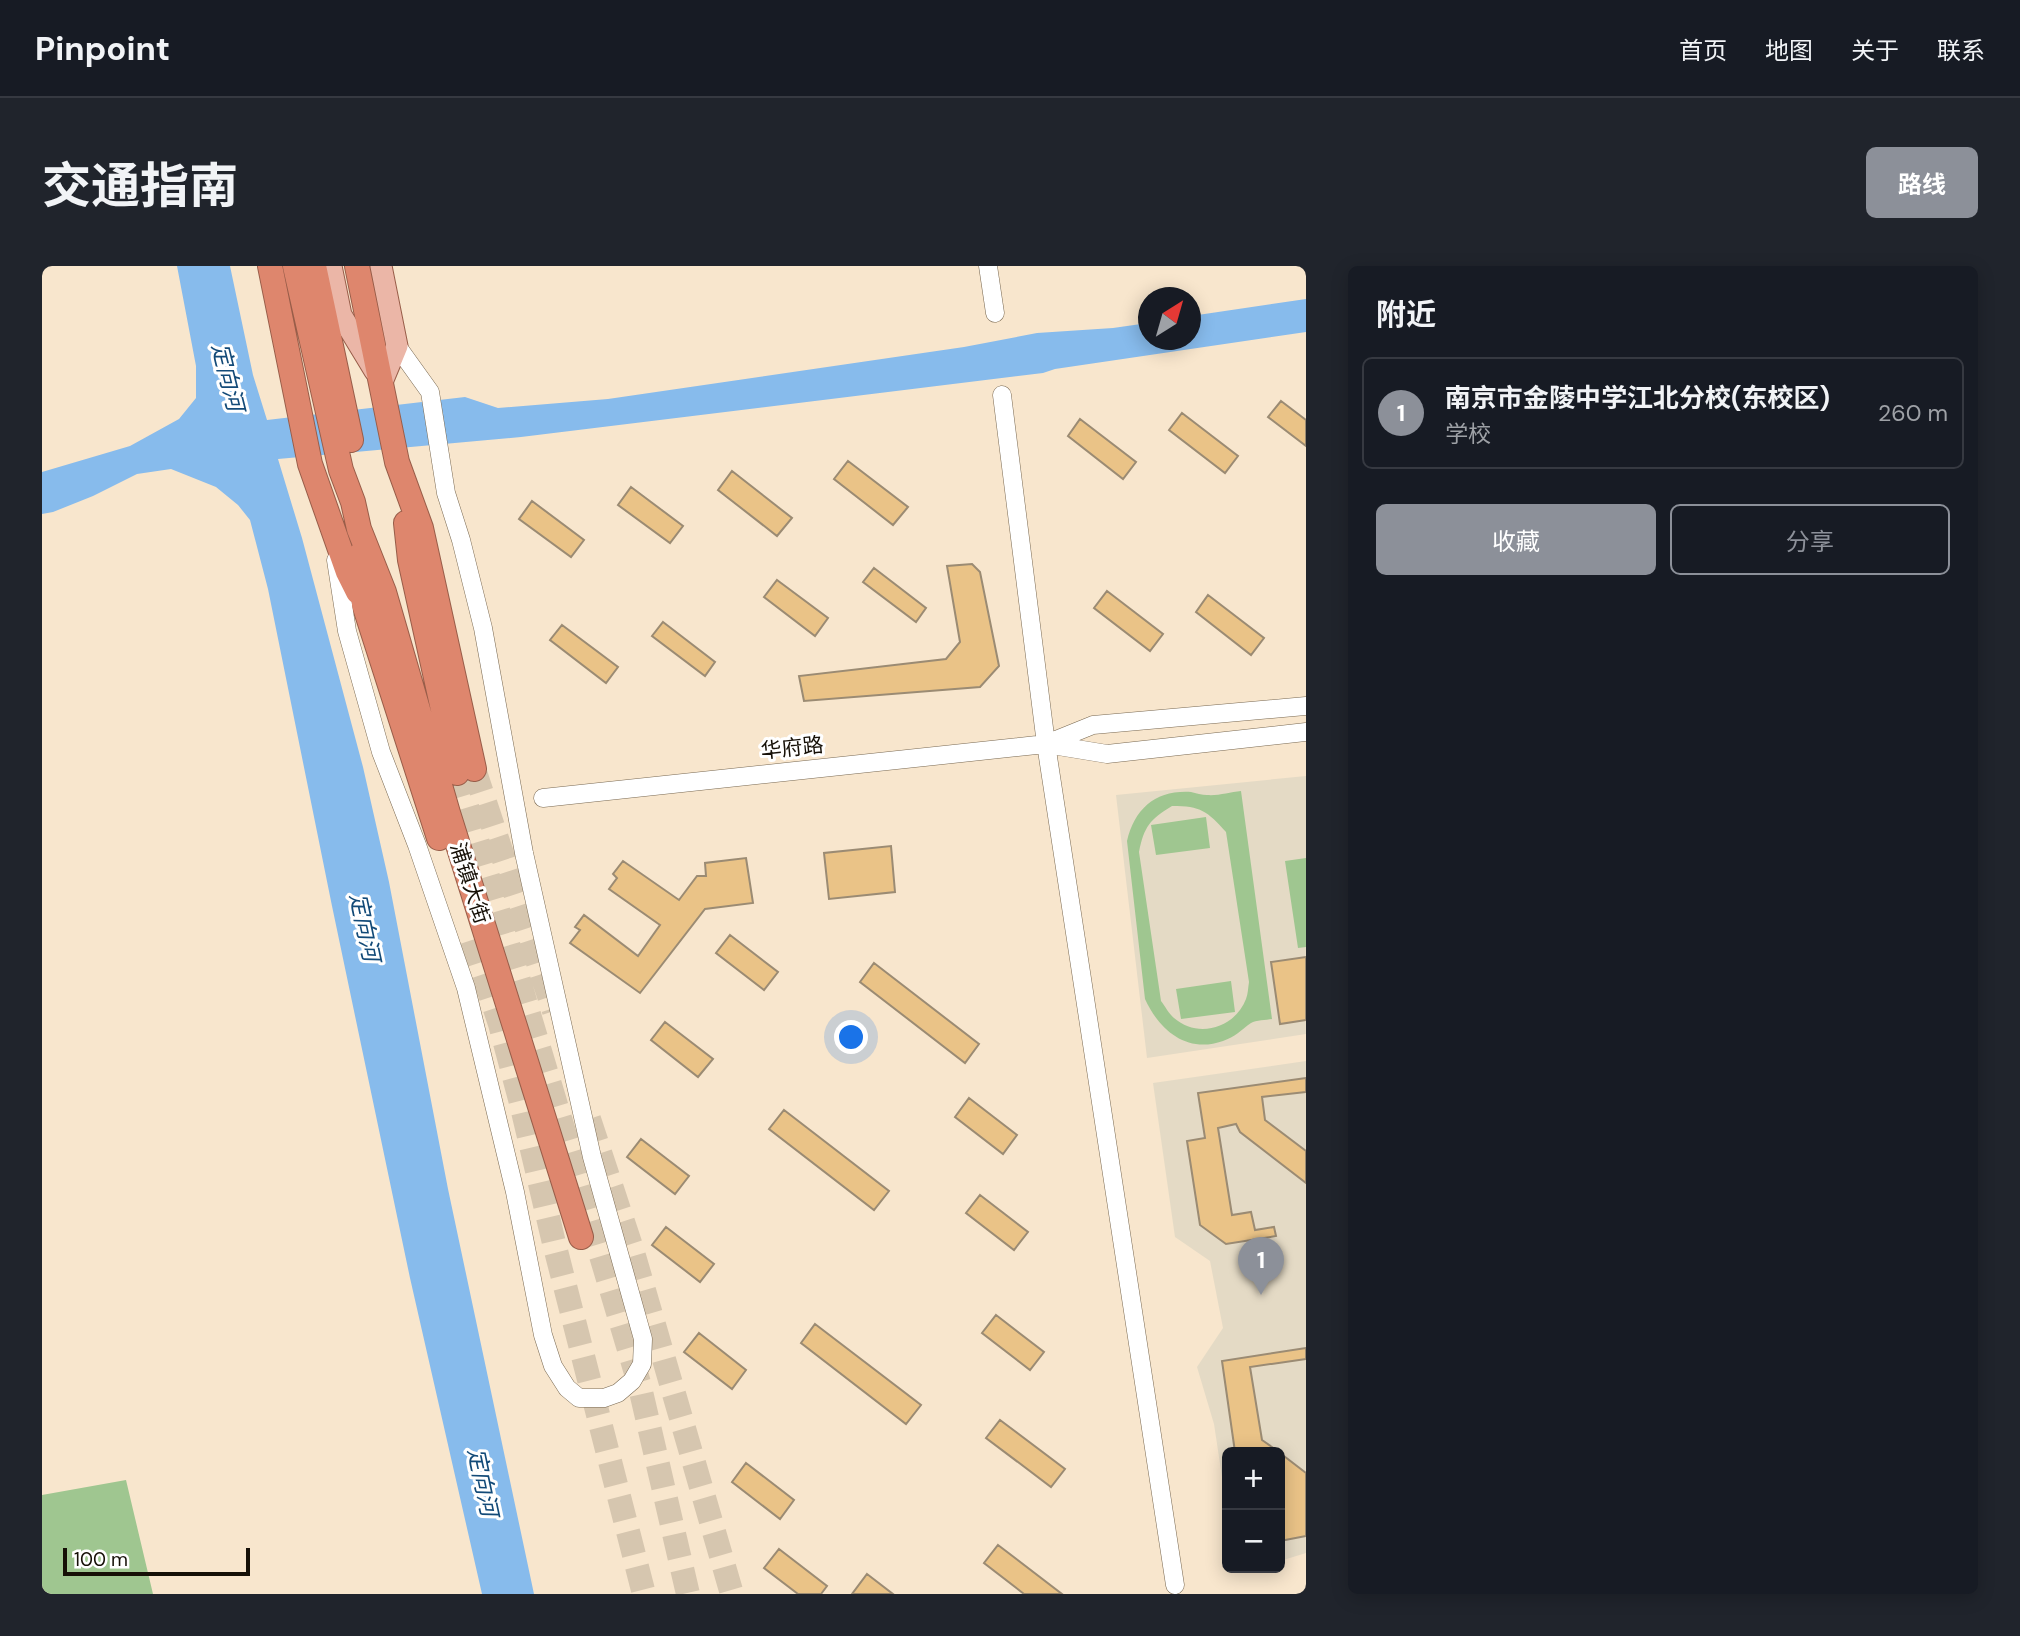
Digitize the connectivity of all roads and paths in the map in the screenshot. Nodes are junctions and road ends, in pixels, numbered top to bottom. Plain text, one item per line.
1 (270, 266) edge
2 (295, 266) edge
3 (314, 266) edge
4 (331, 266) edge
5 (357, 266) edge
6 (381, 266) edge
7 (988, 266) edge
8 (995, 313) dead end
9 (397, 346) junction
10 (382, 382) junction
11 (332, 392) junction
12 (1002, 395) dead end
13 (329, 518) junction
14 (359, 529) junction
15 (364, 604) junction
16 (1306, 706) edge
17 (1306, 732) edge
18 (1046, 744) junction
19 (465, 771) tunnel mouth
20 (543, 798) dead end
21 (472, 940) tunnel mouth
22 (580, 1237) dead end
23 (1175, 1585) dead end

1 - 13 highway
2 - 11 highway
3 - 11 highway
4 - 10 main road
5 - 10 highway
6 - 9 main road
7 - 8 street
9 - 10 main road
9 - 13 street
10 - 19 highway
11 - 14 highway, 浦镇大街
12 - 18 street
13 - 15 highway
14 - 15 highway, 浦镇大街
14 - 22 highway, 浦镇大街
15 - 21 highway, 浦镇大街
16 - 18 street, 华府路
17 - 18 street, 华府路
18 - 20 street, 华府路
18 - 23 street

